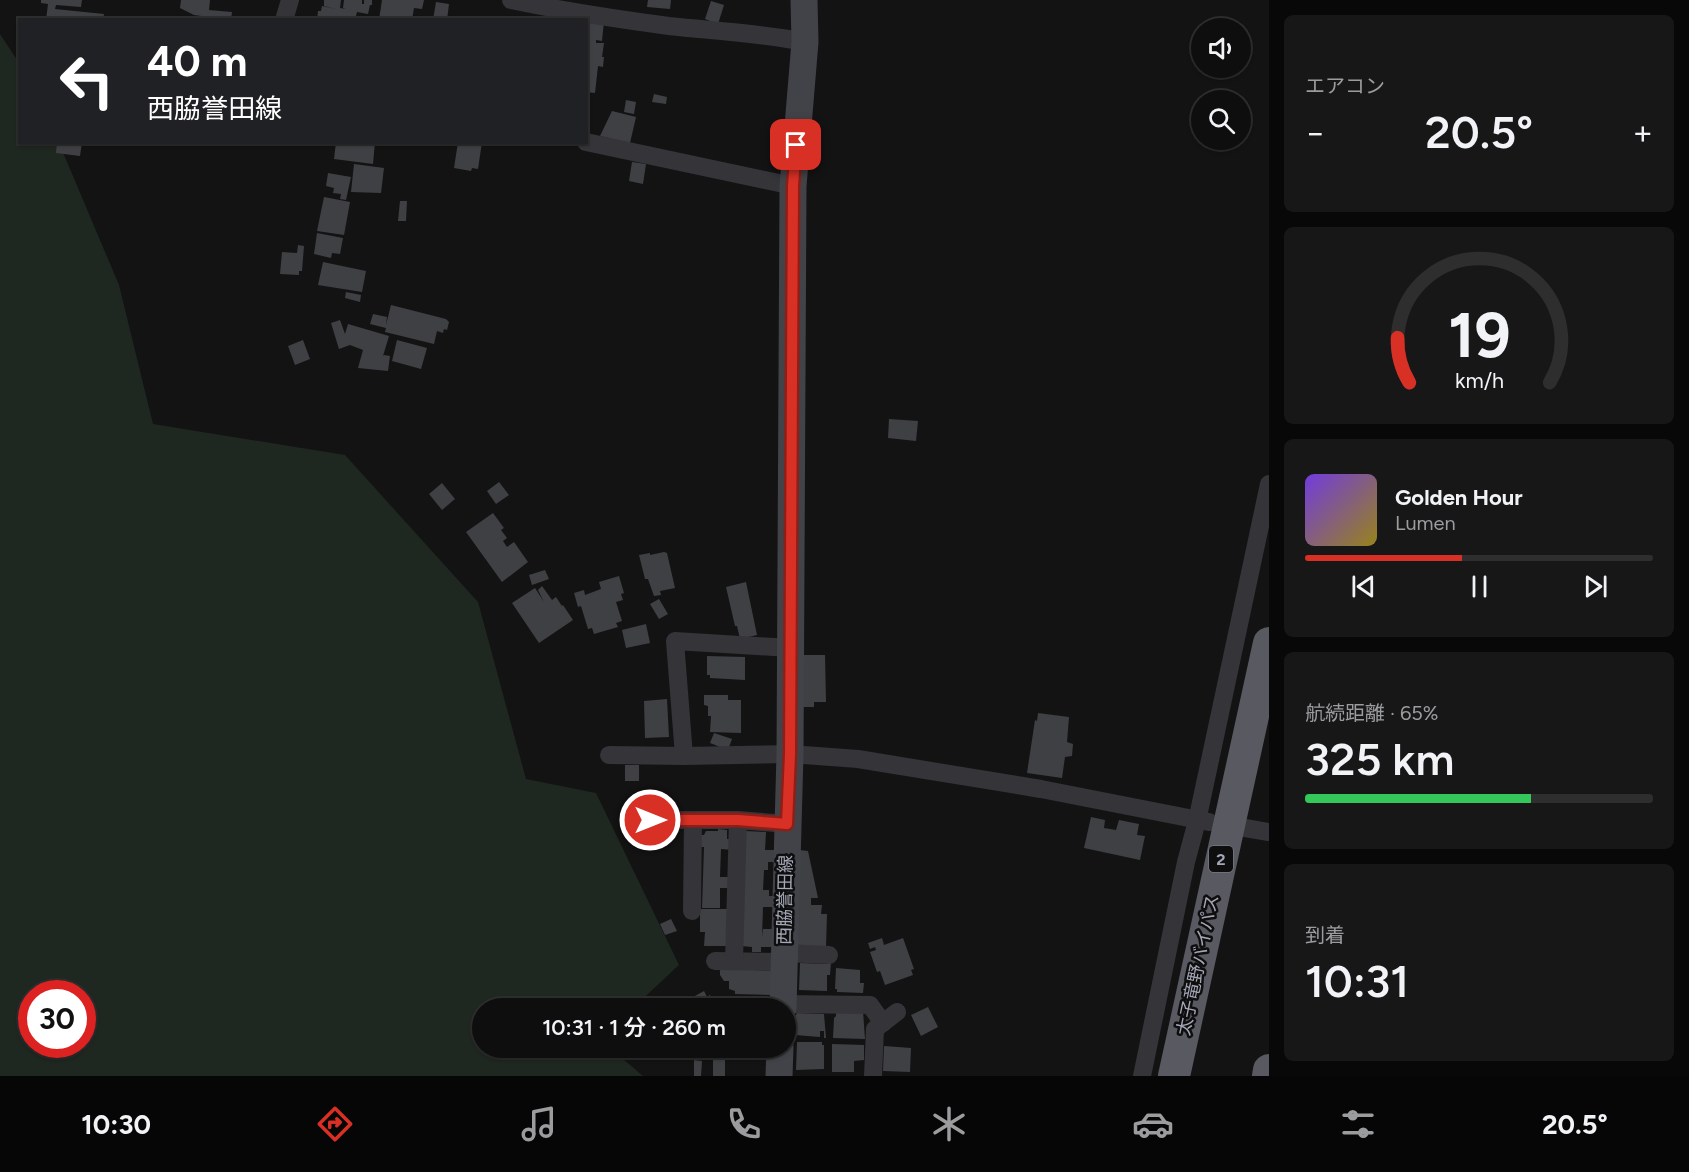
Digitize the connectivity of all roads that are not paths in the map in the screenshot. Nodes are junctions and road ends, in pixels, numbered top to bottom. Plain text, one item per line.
1 (290, 0) edge
2 (511, 0) edge
3 (804, 0) edge
4 (285, 18) edge
5 (805, 42) junction
6 (588, 142) edge
7 (793, 186) junction
8 (1269, 484) edge
9 (1269, 643) edge
10 (790, 648) junction
11 (790, 754) junction
12 (609, 755) dead end
13 (684, 756) junction
14 (650, 820) dead end
15 (693, 820) junction
16 (738, 820) junction
17 (1203, 822) junction
18 (787, 824) junction
19 (1245, 828) dead end
20 (1269, 832) edge
21 (692, 911) dead end
22 (830, 955) dead end
23 (784, 957) junction
24 (715, 962) dead end
25 (734, 962) junction
26 (783, 998) edge
27 (796, 1006) edge
28 (780, 1058) edge
29 (1269, 1070) edge
30 (779, 1076) edge
31 (873, 1076) edge
32 (1142, 1076) edge
33 (1174, 1076) edge
34 (1268, 1076) edge

1 - 4 street
2 - 5 street
3 - 5 main road, 西脇誉田線
5 - 7 main road, 西脇誉田線
6 - 7 street
7 - 10 main road, 西脇誉田線
8 - 17 street
9 - 33 highway, 太子竜野バイパス / 2
10 - 11 main road, 西脇誉田線
10 - 13 street
11 - 13 street
11 - 17 street
11 - 18 main road, 西脇誉田線
12 - 13 street
14 - 15 street
15 - 16 street
15 - 21 street
16 - 18 street
16 - 25 street
17 - 32 street
18 - 23 main road, 西脇誉田線
19 - 20 street
22 - 23 street
23 - 25 street
23 - 26 main road, 西脇誉田線
24 - 25 street
27 - 31 street
28 - 30 main road
29 - 34 highway

